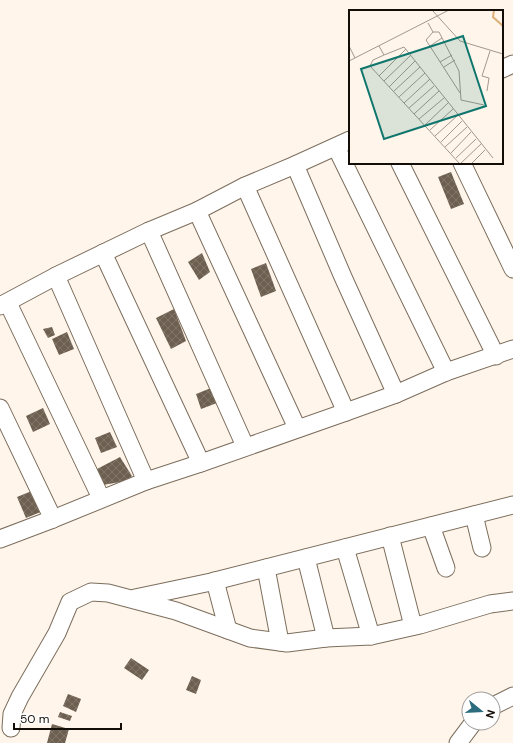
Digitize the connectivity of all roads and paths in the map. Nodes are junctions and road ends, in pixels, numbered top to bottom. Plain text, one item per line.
1 (513, 64) edge
2 (503, 69) edge
3 (343, 144) edge
4 (349, 157) edge
5 (352, 164) edge
6 (400, 164) edge
7 (462, 164) edge
8 (295, 165) junction
9 (244, 186) junction
10 (197, 212) junction
11 (149, 231) junction
12 (103, 253) junction
13 (513, 269) edge
14 (56, 276) junction
15 (4, 304) edge
16 (513, 349) edge
17 (496, 356) junction
18 (446, 372) junction
19 (396, 394) junction
20 (0, 408) edge
21 (346, 412) junction
22 (297, 428) junction
23 (245, 446) junction
24 (201, 463) junction
25 (146, 481) junction
26 (101, 498) junction
27 (513, 505) edge
28 (474, 515) junction
29 (53, 519) junction
30 (431, 526) junction
31 (2, 534) edge
32 (390, 536) junction
33 (345, 548) junction
34 (482, 548) dead end
35 (306, 558) junction
36 (266, 568) junction
37 (446, 568) dead end
38 (215, 581) junction
39 (131, 599) junction
40 (513, 601) edge
41 (413, 626) junction
42 (228, 630) junction
43 (371, 636) junction
44 (326, 638) junction
45 (280, 642) junction
46 (513, 696) edge
47 (501, 702) edge
48 (11, 728) dead end
49 (468, 731) edge
50 (458, 743) edge

1 - 2 street
3 - 4 street
3 - 8 street
5 - 18 street
6 - 17 street
7 - 13 street
8 - 9 street
8 - 19 street
9 - 10 street
9 - 21 street
10 - 11 street
10 - 22 street
11 - 12 street
11 - 23 street
12 - 14 street
12 - 24 street
14 - 15 street
14 - 25 street
15 - 26 street
16 - 17 street
17 - 18 street
18 - 19 street
19 - 21 street
20 - 29 street
21 - 22 street
22 - 23 street
23 - 24 street
24 - 25 street
25 - 26 street
26 - 29 street
27 - 28 street
28 - 30 street
28 - 34 street
29 - 31 street
30 - 32 street
30 - 37 street
32 - 33 street
32 - 41 street
33 - 35 street
33 - 43 street
35 - 36 street
35 - 44 street
36 - 38 street
36 - 45 street
38 - 39 street
38 - 42 street
39 - 42 street
39 - 48 street
40 - 41 street
41 - 43 street
42 - 45 street
43 - 44 street
44 - 45 street
46 - 47 street
49 - 50 street

